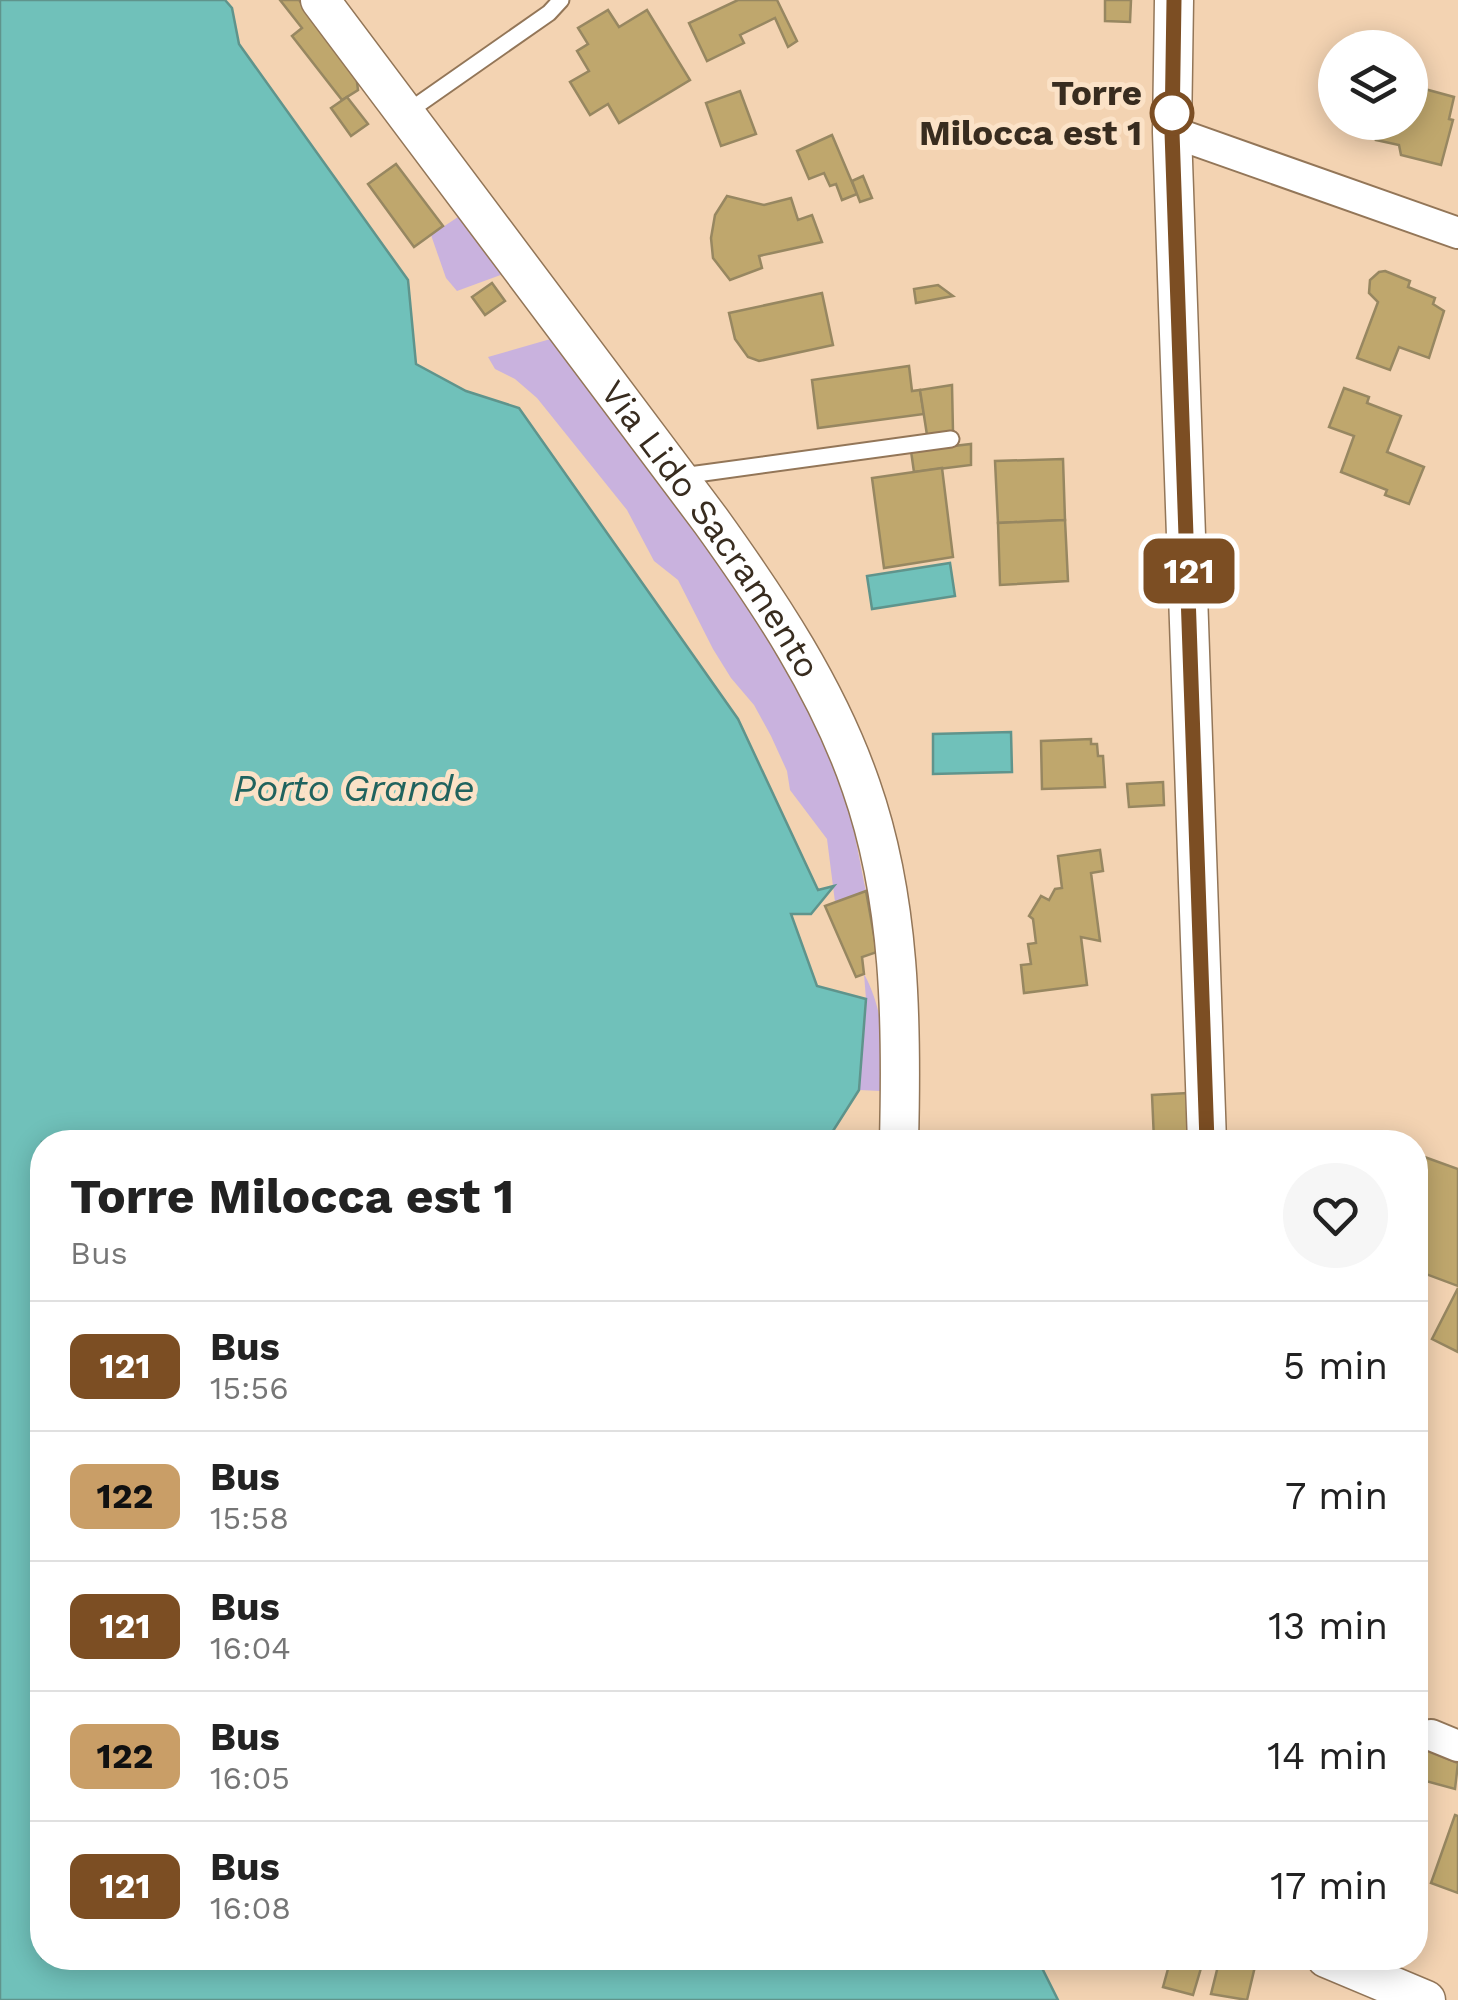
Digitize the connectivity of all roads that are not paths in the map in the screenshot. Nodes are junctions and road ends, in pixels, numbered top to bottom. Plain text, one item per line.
1 (320, 0) edge
2 (561, 0) edge
3 (1174, 0) edge
4 (406, 114) junction
5 (1172, 132) junction
6 (1458, 233) edge
7 (952, 439) dead end
8 (678, 477) junction
9 (899, 1130) edge
10 (1207, 1130) edge
11 (1355, 1970) edge
12 (1426, 2000) edge

1 - 4 street, Via Lido Sacramento
2 - 4 lane
3 - 5 street
4 - 8 street, Via Lido Sacramento
5 - 6 street
5 - 10 street
7 - 8 lane
8 - 9 street, Via Lido Sacramento
11 - 12 street

